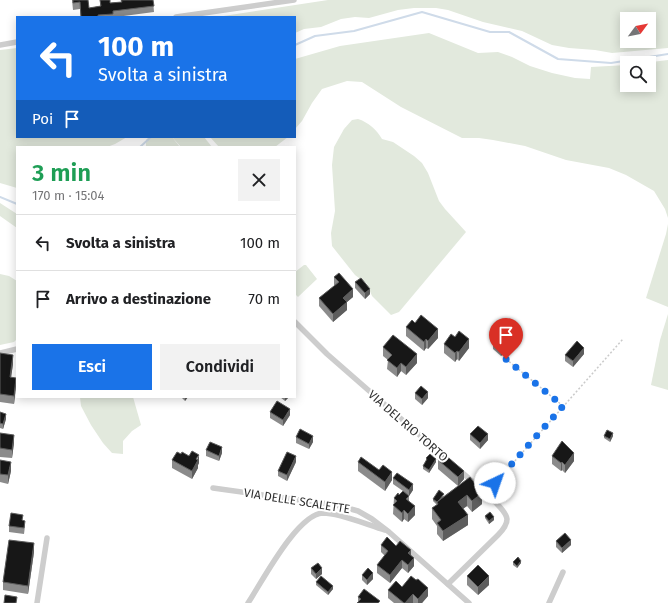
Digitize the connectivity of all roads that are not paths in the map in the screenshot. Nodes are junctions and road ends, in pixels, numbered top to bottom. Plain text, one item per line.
1 (294, 0) edge
2 (183, 16) edge
3 (16, 42) edge
4 (0, 45) edge
5 (296, 323) edge
6 (16, 349) edge
7 (0, 353) edge
8 (213, 488) dead end
9 (389, 532) junction
10 (47, 538) dead end
11 (563, 572) dead end
12 (448, 584) junction
13 (37, 603) edge
14 (248, 603) edge
15 (469, 603) edge
16 (549, 603) edge

1 - 2 street
3 - 4 street
5 - 12 street, VIA DEL RIO TORTO
6 - 7 street
8 - 9 street, VIA DELLE SCALETTE
9 - 12 street, VIA DELLE SCALETTE
9 - 14 street
10 - 13 street
11 - 16 street
12 - 15 street, VIA DELLE SCALETTE

